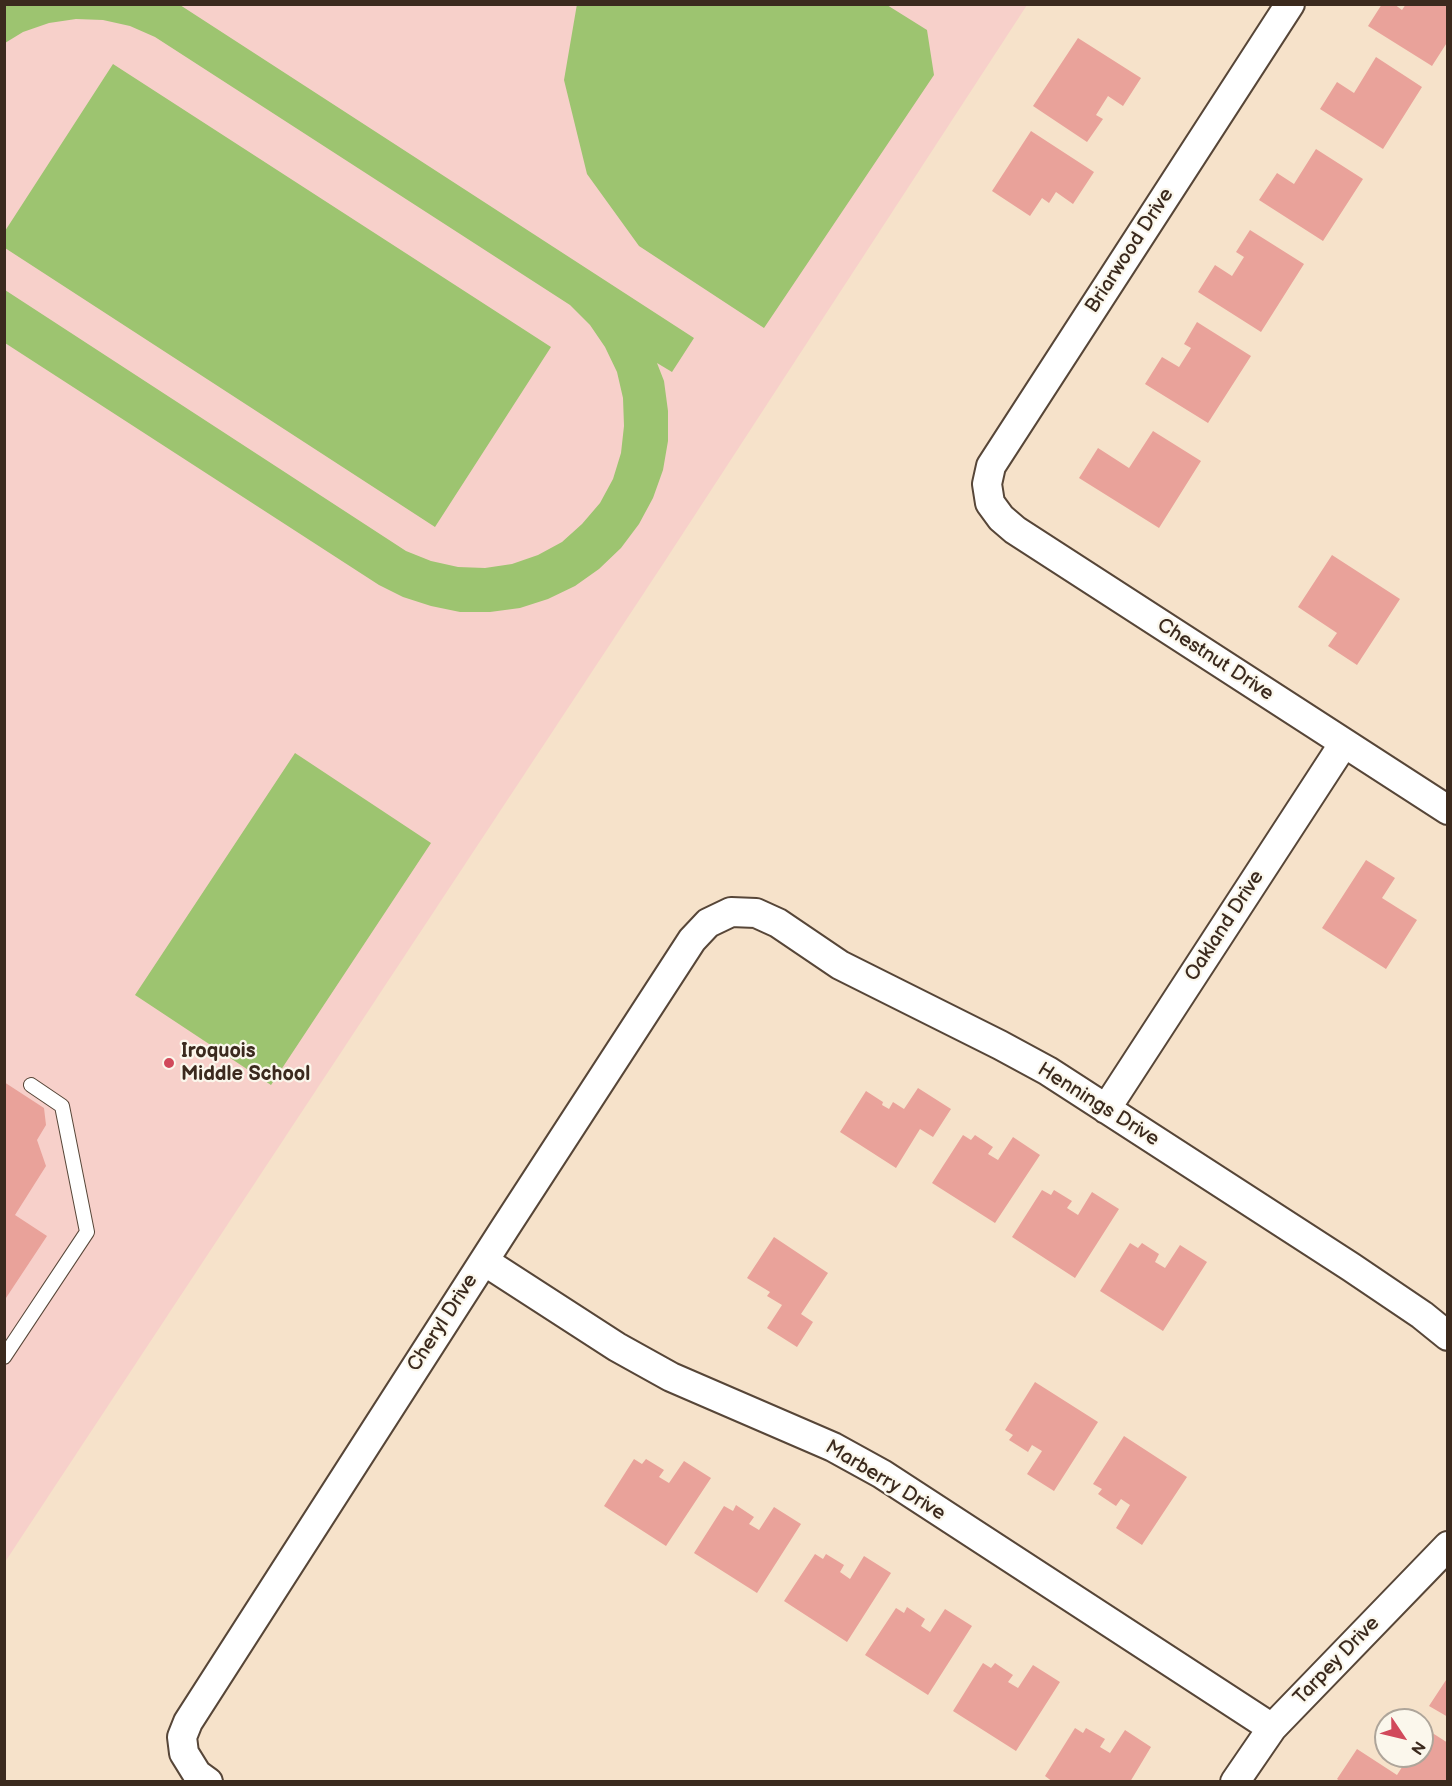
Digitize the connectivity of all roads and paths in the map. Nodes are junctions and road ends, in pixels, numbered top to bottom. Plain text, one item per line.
1 (1290, 4) edge
2 (990, 503) joint
3 (1344, 743) junction
4 (1448, 810) edge
5 (731, 912) joint
6 (32, 1085) dead end
7 (1106, 1109) junction
8 (483, 1261) junction
9 (1448, 1336) edge
10 (4, 1357) edge
11 (1448, 1546) edge
12 (1272, 1728) junction
13 (208, 1782) edge
14 (1235, 1782) edge

1 - 2 street, Briarwood Drive
2 - 3 street, Chestnut Drive
3 - 4 street, Chestnut Drive
3 - 7 street, Oakland Drive
5 - 7 street, Hennings Drive
5 - 8 street, Cheryl Drive
6 - 10 lane
7 - 9 street, Hennings Drive
8 - 12 street, Marberry Drive
8 - 13 street, Cheryl Drive
11 - 12 street, Tarpey Drive
12 - 14 street, Tarpey Drive

